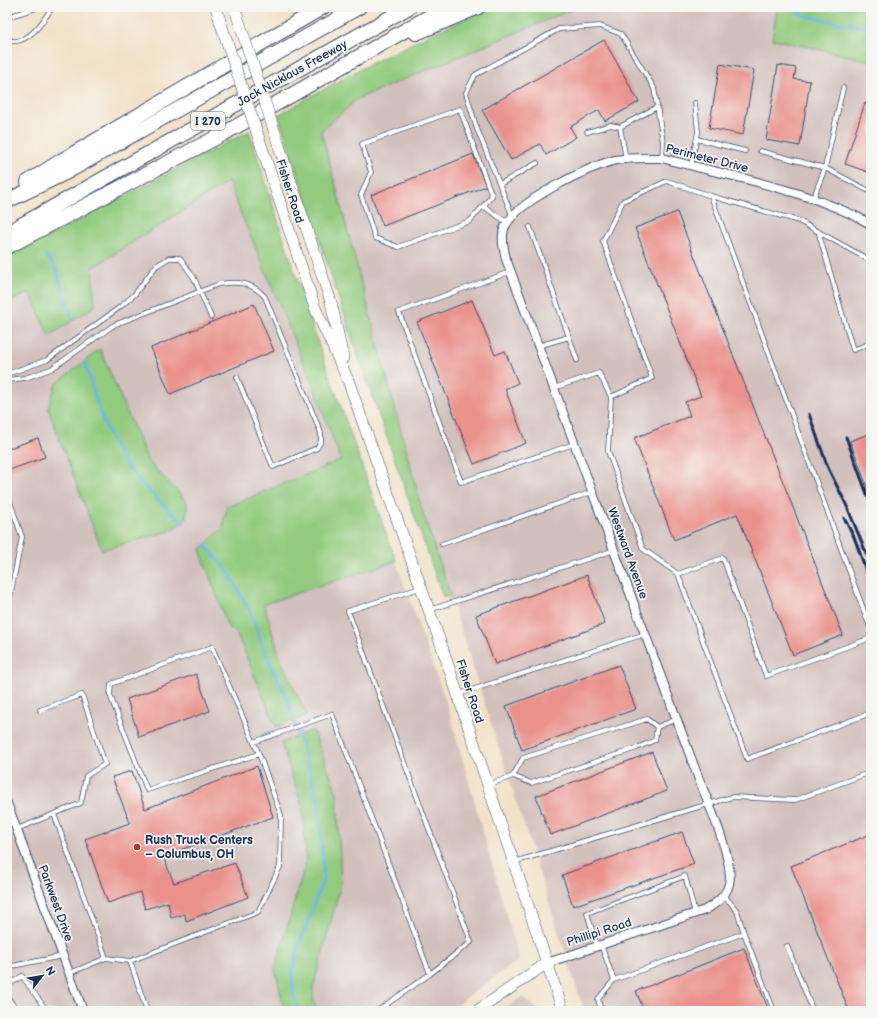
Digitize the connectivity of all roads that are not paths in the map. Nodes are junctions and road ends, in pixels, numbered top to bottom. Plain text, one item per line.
1 (7, 7) edge
2 (11, 7) edge
3 (40, 7) edge
4 (52, 7) edge
5 (216, 7) edge
6 (324, 7) edge
7 (359, 7) edge
8 (409, 7) edge
9 (446, 7) edge
10 (478, 7) edge
11 (235, 9) edge
12 (7, 17) edge
13 (7, 39) edge
14 (355, 58) junction
15 (843, 88) dead end
16 (696, 103) dead end
17 (657, 108) junction
18 (620, 127) junction
19 (587, 132) dead end
20 (697, 139) junction
21 (745, 151) dead end
22 (760, 151) dead end
23 (662, 158) junction
24 (626, 159) junction
25 (537, 163) dead end
26 (691, 166) junction
27 (825, 168) junction
28 (500, 184) junction
29 (871, 192) edge
30 (7, 196) edge
31 (711, 196) junction
32 (813, 199) junction
33 (7, 201) edge
34 (484, 206) junction
35 (512, 215) junction
36 (871, 224) edge
37 (506, 226) junction
38 (530, 227) dead end
39 (818, 231) junction
40 (7, 233) edge
41 (7, 247) edge
42 (871, 261) edge
43 (510, 272) junction
44 (199, 291) junction
45 (211, 317) dead end
46 (569, 337) junction
47 (871, 344) edge
48 (538, 346) junction
49 (577, 360) dead end
50 (7, 374) edge
51 (237, 377) dead end
52 (7, 380) edge
53 (348, 380) junction
54 (553, 388) junction
55 (611, 397) junction
56 (574, 444) junction
57 (592, 492) junction
58 (7, 493) edge
59 (442, 544) dead end
60 (615, 550) junction
61 (678, 574) junction
62 (421, 588) junction
63 (429, 610) junction
64 (7, 612) edge
65 (871, 630) edge
66 (645, 634) junction
67 (871, 638) edge
68 (458, 695) junction
69 (40, 710) dead end
70 (871, 713) edge
71 (677, 719) junction
72 (657, 727) junction
73 (254, 742) junction
74 (259, 754) junction
75 (871, 772) edge
76 (513, 776) junction
77 (488, 785) junction
78 (7, 803) edge
79 (708, 805) junction
80 (54, 814) junction
81 (16, 829) junction
82 (514, 862) junction
83 (729, 885) joint
84 (724, 896) junction
85 (695, 914) junction
86 (744, 933) junction
87 (599, 946) junction
88 (787, 946) dead end
89 (63, 956) junction
90 (106, 958) junction
91 (130, 961) junction
92 (547, 963) junction
93 (7, 967) edge
94 (70, 973) junction
95 (430, 974) junction
96 (614, 980) junction
97 (7, 986) edge
98 (7, 996) edge
99 (17, 1011) edge
100 (47, 1011) edge
101 (84, 1011) edge
102 (147, 1011) edge
103 (377, 1011) edge
104 (477, 1011) edge
105 (563, 1011) edge
106 (602, 1011) edge
107 (774, 1011) edge
108 (813, 1011) edge

1 - 2 lane
3 - 12 lane
4 - 13 lane
5 - 53 main road, Fisher Road, bridge
6 - 30 highway
7 - 33 highway, Jack Nicklaus Freeway / I 270
8 - 40 highway, Jack Nicklaus Freeway / I 270
9 - 14 highway
10 - 14 highway
11 - 53 main road, Fisher Road, bridge
14 - 41 highway
15 - 27 lane
16 - 20 lane
17 - 18 lane
17 - 23 lane
17 - 28 lane
18 - 19 lane
18 - 24 lane
20 - 21 lane
20 - 26 lane
22 - 27 lane
23 - 24 street, Perimeter Drive
23 - 26 street, Perimeter Drive
24 - 35 street, Perimeter Drive
25 - 28 lane
26 - 32 street, Perimeter Drive
27 - 29 lane
27 - 32 lane
28 - 35 lane
31 - 39 lane
31 - 55 lane
31 - 65 lane
32 - 36 street, Perimeter Drive
34 - 34 lane
34 - 37 lane
35 - 37 street, Perimeter Drive
37 - 43 street, Westward Avenue
38 - 46 lane
39 - 42 lane
39 - 47 lane
43 - 48 street, Westward Avenue
43 - 56 lane
44 - 45 lane
44 - 50 lane
44 - 51 lane
44 - 52 lane
46 - 48 lane
46 - 49 lane
48 - 54 street, Westward Avenue
53 - 62 main road, Fisher Road
54 - 55 lane
54 - 56 street, Westward Avenue
55 - 61 lane
56 - 57 street, Westward Avenue
57 - 59 lane
57 - 60 street, Westward Avenue
58 - 64 lane
60 - 63 lane
60 - 66 street, Westward Avenue
61 - 67 lane
61 - 70 lane
62 - 63 main road, Fisher Road
62 - 95 lane
63 - 68 main road, Fisher Road
66 - 68 lane
66 - 71 street, Westward Avenue
68 - 77 main road, Fisher Road
69 - 80 lane
71 - 72 lane
71 - 79 street, Westward Avenue
72 - 76 lane
72 - 76 lane
73 - 74 lane
73 - 74 lane
73 - 95 lane
74 - 91 lane
75 - 79 lane
76 - 77 lane
77 - 82 main road, Fisher Road
78 - 81 street, Parkwest Drive
79 - 82 lane
79 - 83 street, Westward Avenue
80 - 81 lane
80 - 90 lane
81 - 89 street, Parkwest Drive
82 - 92 main road, Fisher Road
83 - 84 street, Phillipi Road
84 - 85 street, Phillipi Road
84 - 86 lane
85 - 87 street, Phillipi Road
85 - 87 lane
86 - 96 lane
86 - 107 lane
87 - 92 street, Phillipi Road
87 - 96 lane
88 - 108 lane
89 - 93 lane
89 - 94 street, Parkwest Drive
90 - 91 lane
90 - 94 lane
91 - 102 lane
92 - 104 main road, Phillipi Road
92 - 105 main road, Fisher Road
94 - 101 street, Parkwest Drive
95 - 103 lane
96 - 106 lane
97 - 100 lane
98 - 99 lane

